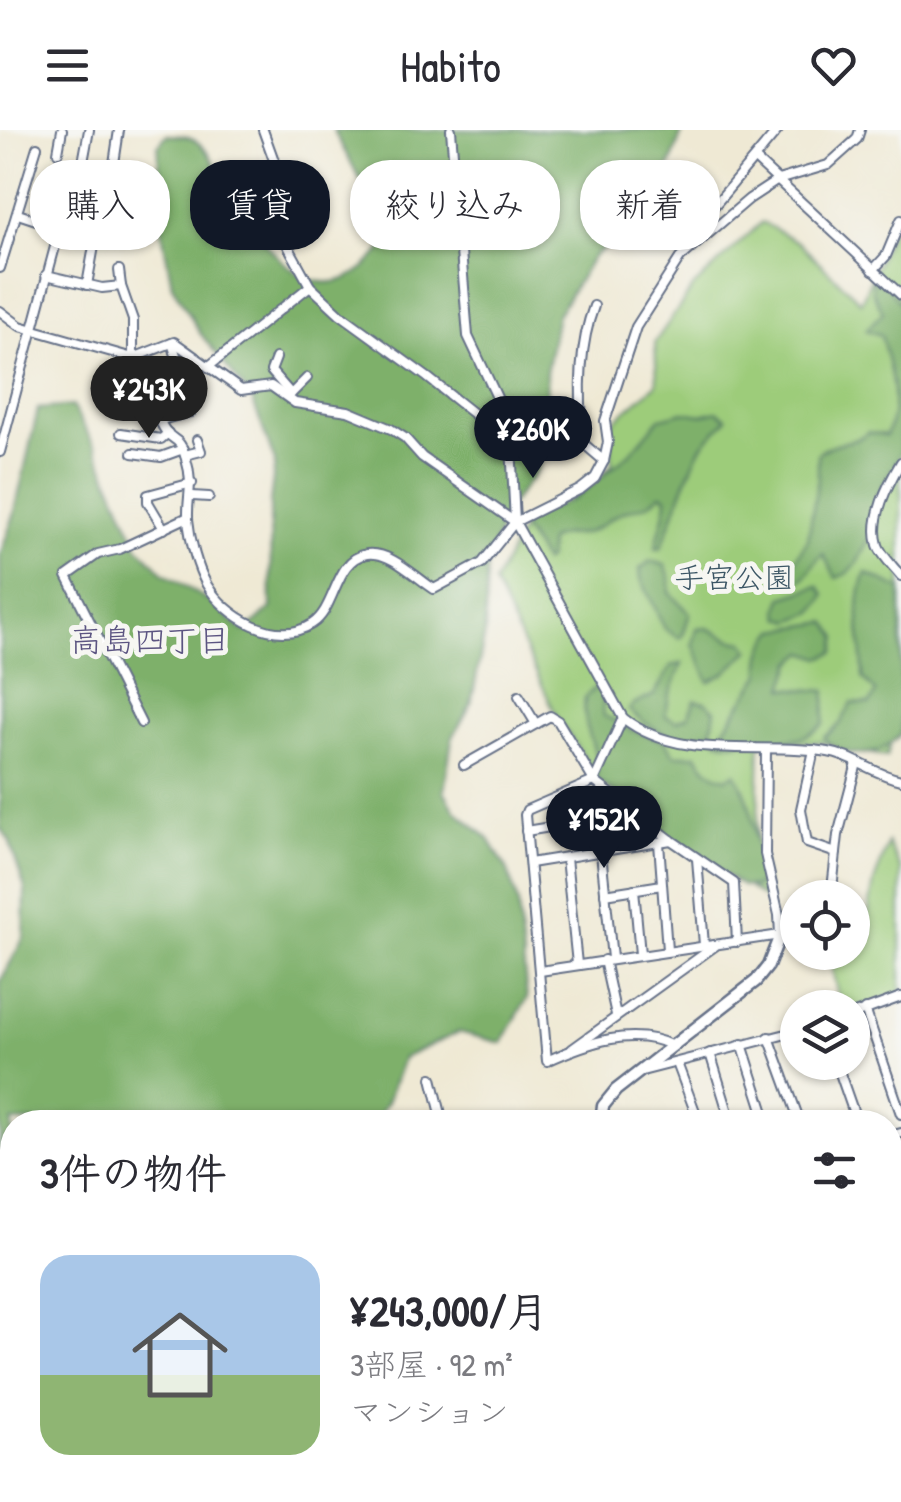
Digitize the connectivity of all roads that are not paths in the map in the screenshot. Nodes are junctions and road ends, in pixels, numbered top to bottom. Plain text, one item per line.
1 (62, 130) edge
2 (89, 130) edge
3 (119, 130) edge
4 (264, 130) edge
5 (451, 130) edge
6 (778, 130) edge
7 (860, 130) edge
8 (37, 146) dead end
9 (58, 152) dead end
10 (83, 160) edge
11 (115, 160) edge
12 (756, 160) junction
13 (778, 180) junction
14 (720, 201) edge
15 (18, 214) junction
16 (30, 218) edge
17 (901, 220) edge
18 (720, 224) edge
19 (53, 250) edge
20 (93, 250) edge
21 (687, 250) edge
22 (0, 268) edge
23 (119, 270) dead end
24 (873, 270) junction
25 (46, 275) junction
26 (86, 284) junction
27 (121, 286) junction
28 (310, 286) junction
29 (901, 296) edge
30 (594, 306) dead end
31 (0, 312) edge
32 (30, 330) junction
33 (172, 343) junction
34 (136, 358) junction
35 (276, 358) dead end
36 (208, 367) junction
37 (307, 378) dead end
38 (186, 386) dead end
39 (98, 396) dead end
40 (289, 396) junction
41 (129, 397) junction
42 (153, 398) junction
43 (126, 409) dead end
44 (191, 412) dead end
45 (161, 420) junction
46 (121, 433) dead end
47 (168, 433) junction
48 (197, 440) dead end
49 (509, 442) junction
50 (0, 452) edge
51 (184, 452) junction
52 (132, 453) dead end
53 (604, 461) junction
54 (901, 462) edge
55 (192, 484) junction
56 (192, 496) junction
57 (208, 497) dead end
58 (188, 517) junction
59 (515, 522) junction
60 (164, 529) junction
61 (901, 576) edge
62 (519, 696) dead end
63 (623, 718) junction
64 (141, 722) dead end
65 (536, 724) junction
66 (766, 749) junction
67 (814, 750) junction
68 (857, 762) junction
69 (464, 765) dead end
70 (901, 780) edge
71 (594, 781) junction
72 (635, 813) junction
73 (526, 831) junction
74 (671, 840) junction
75 (659, 843) junction
76 (600, 852) junction
77 (836, 854) junction
78 (566, 858) junction
79 (697, 858) junction
80 (530, 863) junction
81 (834, 880) edge
82 (662, 885) junction
83 (634, 890) junction
84 (605, 894) junction
85 (780, 935) junction
86 (737, 942) junction
87 (720, 943) junction
88 (704, 945) junction
89 (667, 950) junction
90 (640, 954) junction
91 (608, 959) junction
92 (577, 964) junction
93 (540, 970) junction
94 (901, 997) edge
95 (870, 1007) edge
96 (616, 1015) junction
97 (870, 1024) edge
98 (780, 1035) edge
99 (769, 1037) junction
100 (742, 1044) junction
101 (673, 1046) junction
102 (568, 1051) junction
103 (710, 1054) junction
104 (677, 1062) junction
105 (642, 1071) junction
106 (432, 1078) dead end
107 (842, 1080) edge
108 (439, 1110) edge
109 (604, 1110) edge
110 (694, 1110) edge
111 (727, 1110) edge
112 (763, 1110) edge
113 (796, 1110) edge
114 (853, 1110) edge
115 (900, 1110) edge

1 - 9 street
2 - 10 street
3 - 11 street
4 - 28 street
5 - 49 street
6 - 12 street
7 - 13 street
8 - 15 street
12 - 13 street
12 - 14 street
13 - 18 street
13 - 24 street
15 - 16 street
15 - 22 street
17 - 24 street
19 - 25 street
20 - 26 street
21 - 53 street
23 - 27 street
24 - 29 street
25 - 26 street
25 - 32 street
26 - 27 street
27 - 34 street
28 - 36 street
28 - 49 street
30 - 53 street
31 - 32 street
32 - 34 street
32 - 50 street
33 - 34 street
33 - 36 street
33 - 38 street
34 - 42 street
35 - 40 street
36 - 40 street
37 - 40 street
39 - 41 street
40 - 59 street
41 - 42 street
41 - 43 street
42 - 45 street
44 - 45 street
45 - 47 street
46 - 47 street
47 - 51 street
48 - 51 street
49 - 59 street
51 - 52 street
51 - 55 street
53 - 59 street
54 - 61 street
55 - 56 street
55 - 60 street
56 - 57 street
56 - 58 street
58 - 59 street
58 - 60 street
59 - 63 street
60 - 64 street
62 - 65 street
63 - 66 street
63 - 71 street
65 - 69 street
65 - 71 street
66 - 67 street
66 - 85 street
67 - 68 street
67 - 77 street
68 - 70 street
68 - 77 street
71 - 72 street
71 - 73 street
72 - 73 street
72 - 74 street
73 - 80 street
74 - 75 street
74 - 79 street
75 - 76 street
75 - 82 street
76 - 78 street
76 - 84 street
77 - 81 street
78 - 80 street
78 - 92 street
79 - 86 street
79 - 88 street
80 - 93 street
82 - 83 street
82 - 89 street
83 - 84 street
83 - 90 street
84 - 91 street
85 - 86 street
85 - 101 street
86 - 87 street
87 - 88 street
87 - 96 street
88 - 89 street
89 - 90 street
90 - 91 street
91 - 92 street
91 - 96 street
92 - 93 street
93 - 102 street
94 - 95 street
96 - 102 street
97 - 115 street
98 - 99 street
99 - 100 street
99 - 113 street
100 - 103 street
100 - 112 street
101 - 102 street
101 - 105 street
103 - 104 street
103 - 111 street
104 - 105 street
104 - 110 street
105 - 109 street
106 - 108 street
107 - 114 street

